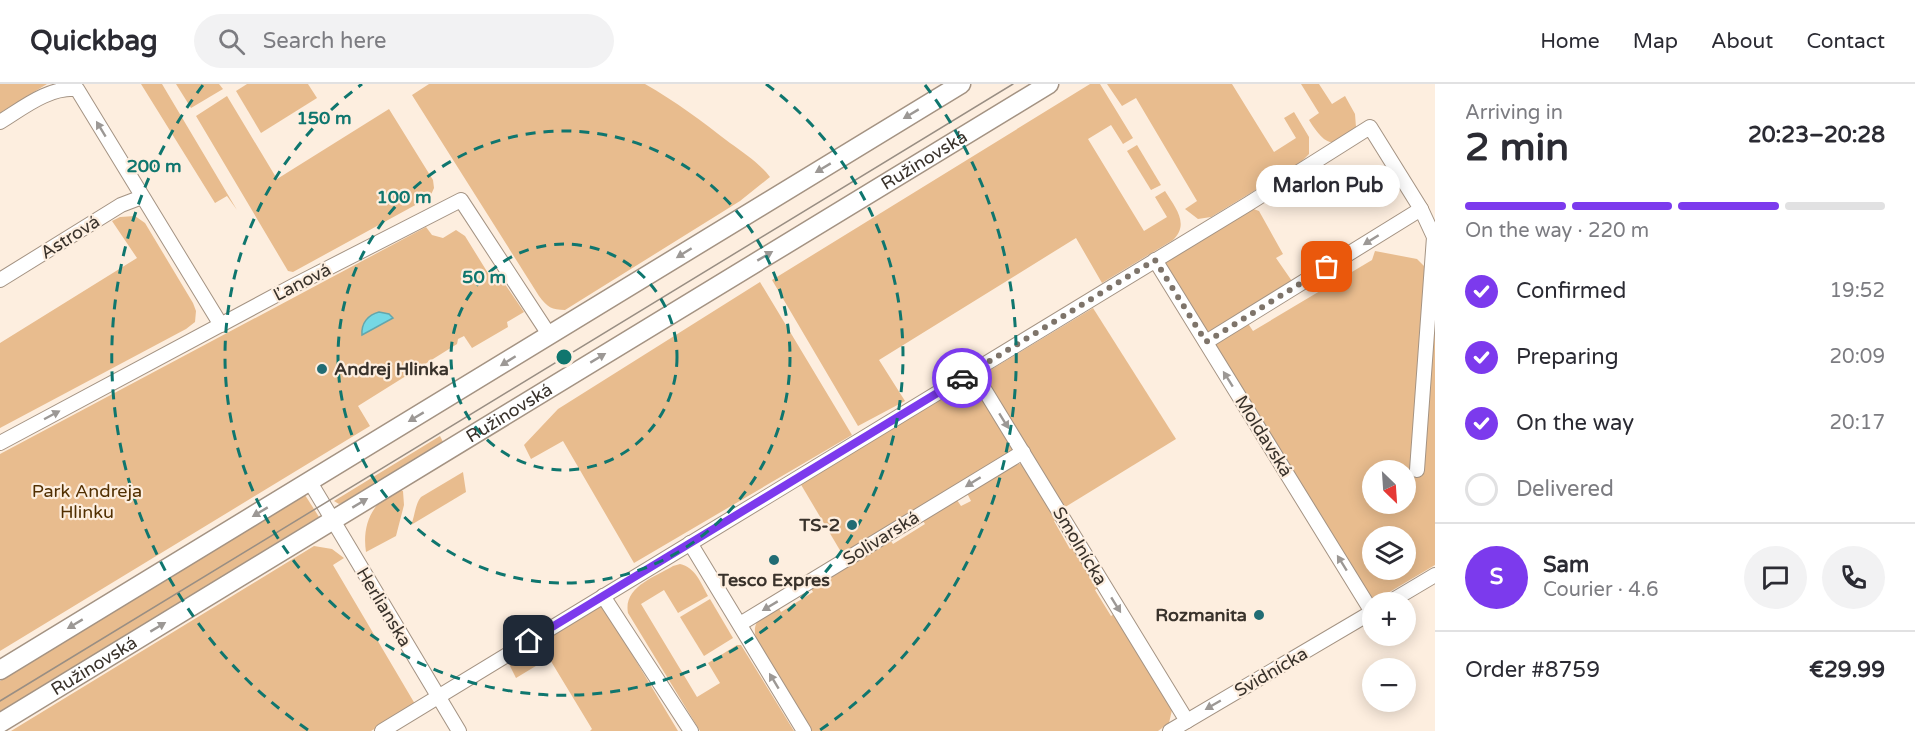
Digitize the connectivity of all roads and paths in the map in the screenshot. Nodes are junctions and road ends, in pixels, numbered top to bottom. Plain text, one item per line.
1 (961, 84) edge
2 (1048, 84) edge
3 (0, 122) edge
4 (141, 197) junction
5 (1421, 209) junction
6 (1155, 260) junction
7 (0, 280) edge
8 (220, 325) junction
9 (550, 336) junction
10 (1206, 342) junction
11 (973, 371) junction
12 (0, 443) edge
13 (1023, 452) junction
14 (1417, 470) dead end
15 (310, 482) junction
16 (332, 520) junction
17 (690, 543) junction
18 (1435, 575) edge
19 (1406, 592) edge
20 (603, 596) junction
21 (1362, 596) edge
22 (1362, 618) edge
23 (740, 624) junction
24 (0, 670) edge
25 (438, 697) junction
26 (1187, 721) junction
27 (0, 723) edge
28 (382, 731) edge
29 (459, 731) edge
30 (691, 731) edge
31 (804, 731) edge
32 (1170, 731) edge

1 -> 9 street
16 -> 2 street, Ružinovská
4 -> 3 street
4 - 7 street, Astrová
4 - 8 street
5 - 6 street
5 -> 10 street
5 - 14 street
6 - 10 street, Moldavská
6 - 11 street
8 - 9 street, Ľanová
12 -> 8 street, Ľanová
9 -> 15 street
21 -> 10 street, Moldavská
11 -> 13 street, Smolnícka
11 - 17 street
13 -> 23 street, Solivarská
13 -> 26 street, Smolnícka
15 - 16 street, Herlianska
15 -> 24 street
16 - 25 street, Herlianska
27 -> 16 street, Ružinovská
17 - 20 street
17 - 23 street
18 - 19 street
20 - 25 street
20 - 30 street
22 -> 26 street, Svidnícka
31 -> 23 street
25 - 28 street
25 - 29 street, Herlianska
26 - 32 street, Svidnícka

